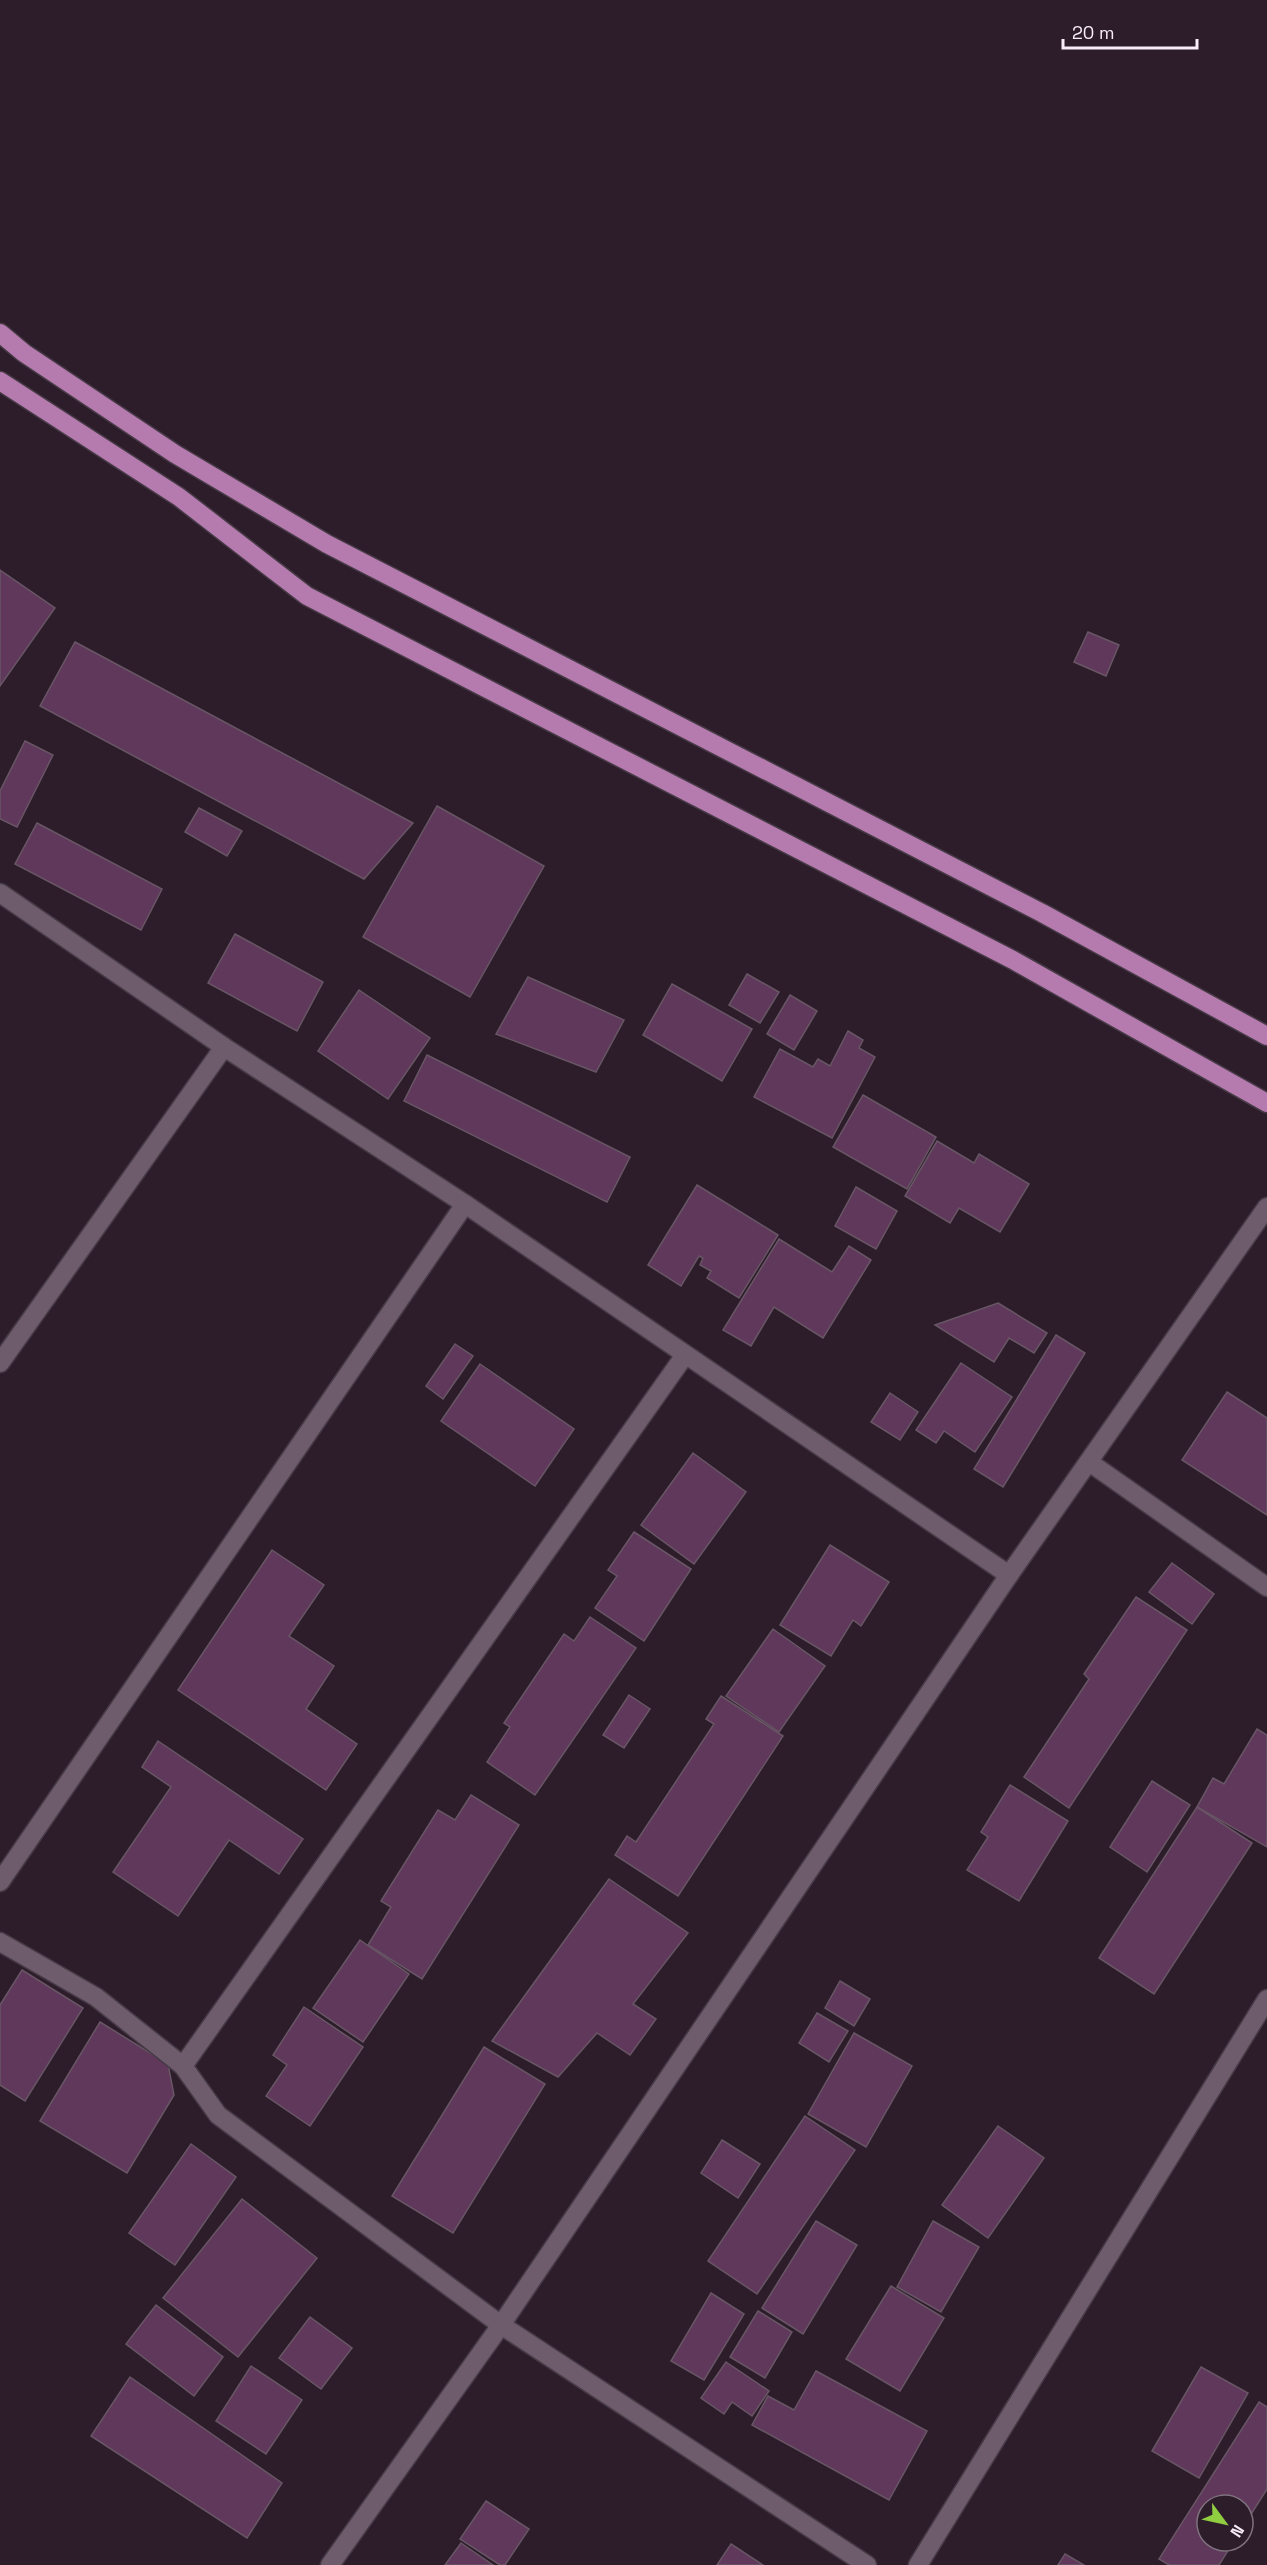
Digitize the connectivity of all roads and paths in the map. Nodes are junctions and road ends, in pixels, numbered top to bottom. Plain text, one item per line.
1 (0, 333) edge
2 (0, 381) edge
3 (0, 893) edge
4 (1267, 1036) edge
5 (224, 1047) junction
6 (1267, 1103) edge
7 (465, 1204) junction
8 (1267, 1207) edge
9 (685, 1354) junction
10 (0, 1363) edge
11 (1089, 1462) junction
12 (1009, 1575) junction
13 (1267, 1587) edge
14 (0, 1882) edge
15 (0, 1942) edge
16 (1267, 1999) edge
17 (183, 2066) junction
18 (501, 2325) junction
19 (330, 2565) edge
20 (867, 2565) edge
21 (918, 2565) edge

1 - 4 main road
2 - 6 main road
3 - 5 street
5 - 7 street
5 - 10 street
7 - 9 street
7 - 14 street
8 - 11 street
9 - 12 street
9 - 17 street
11 - 12 street
11 - 13 street
12 - 18 street
15 - 17 street
16 - 21 street
17 - 18 street
18 - 19 street
18 - 20 street

